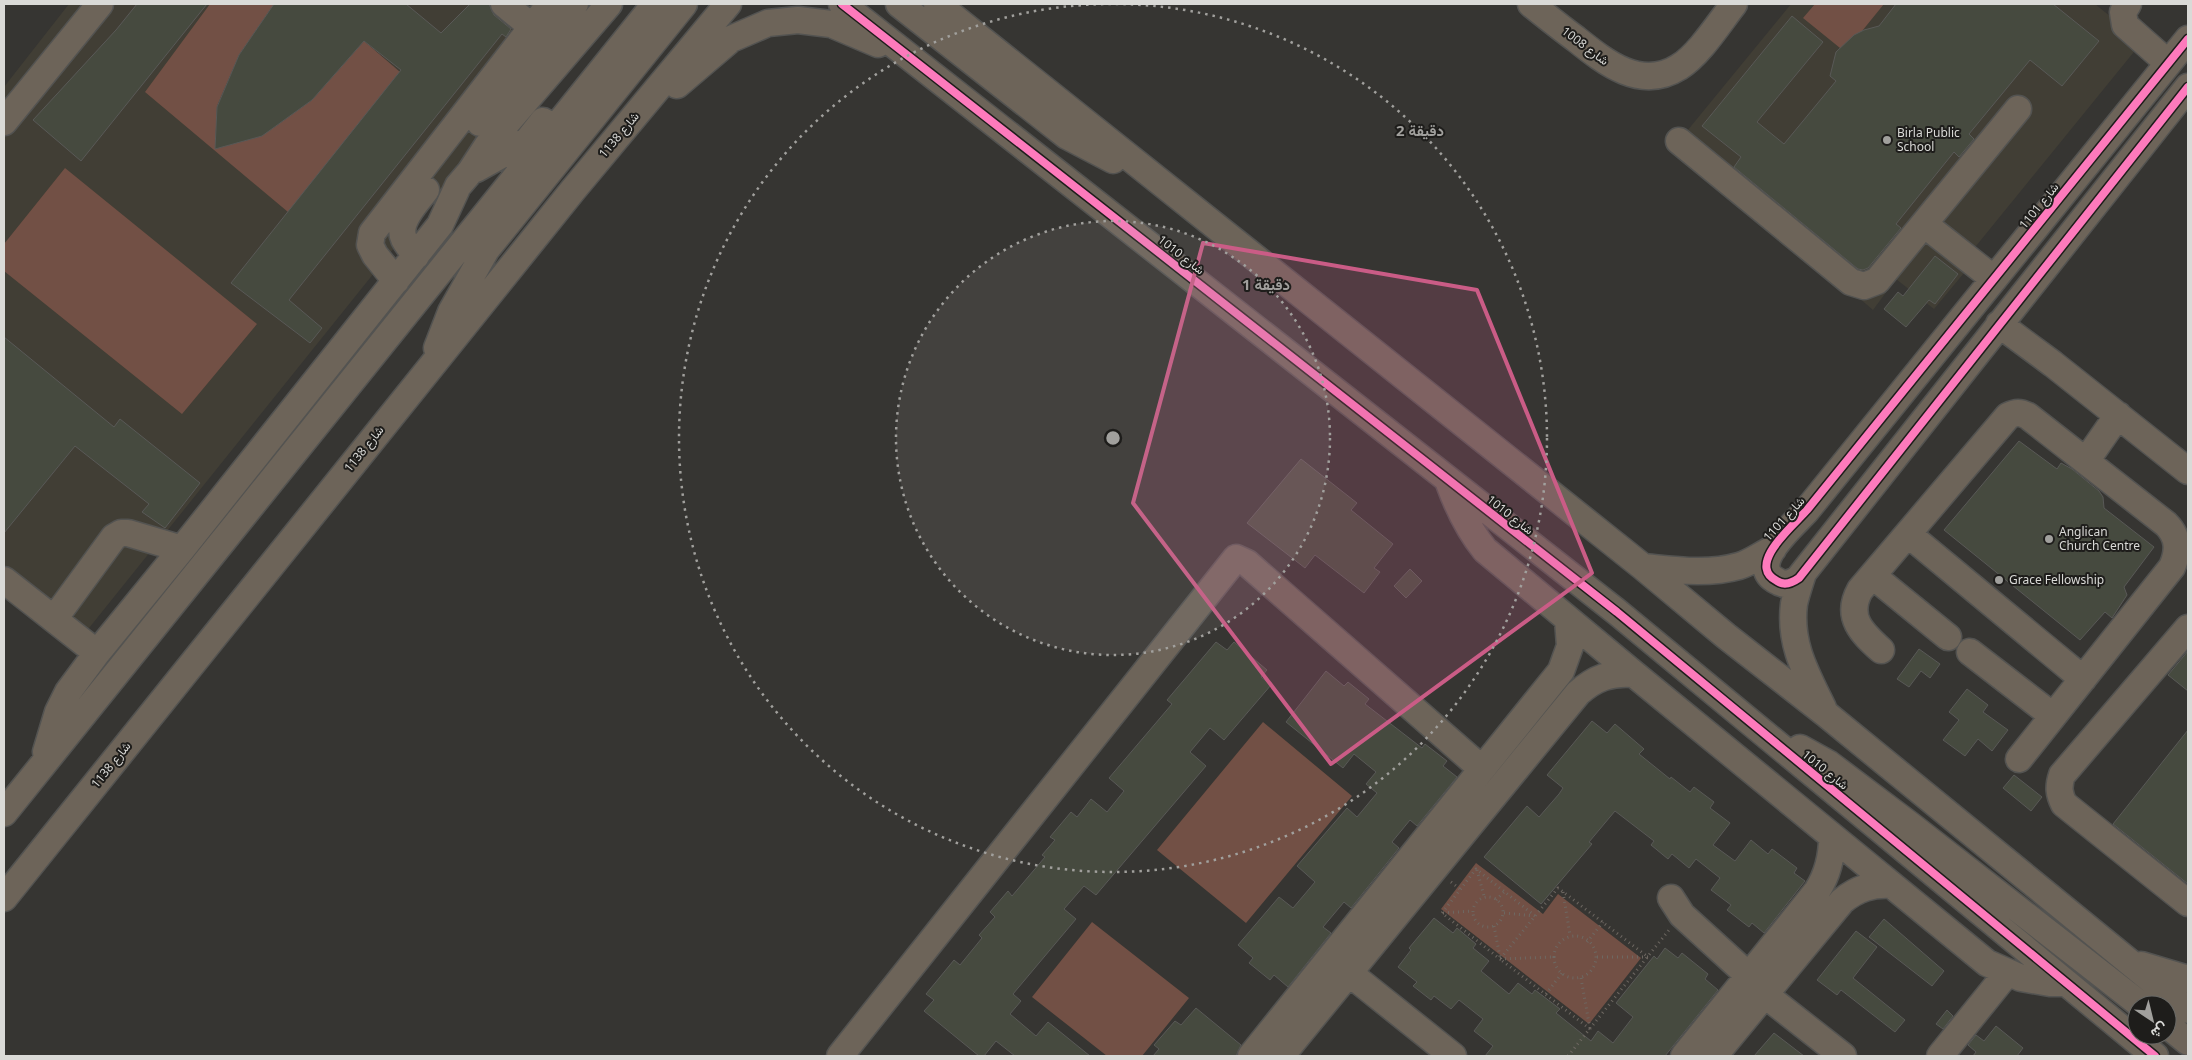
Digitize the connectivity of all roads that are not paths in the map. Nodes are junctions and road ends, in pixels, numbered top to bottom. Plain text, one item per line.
1 (100, 4) edge
2 (504, 4) edge
3 (550, 4) edge
4 (575, 4) edge
5 (609, 4) edge
6 (684, 4) edge
7 (728, 4) edge
8 (842, 4) edge
9 (899, 4) edge
10 (937, 4) edge
11 (1531, 4) edge
12 (1734, 4) edge
13 (2128, 4) edge
14 (648, 11) edge
15 (953, 13) edge
16 (532, 27) junction
17 (2188, 39) edge
18 (917, 61) junction
19 (2168, 63) junction
20 (2188, 88) edge
21 (2018, 109) dead end
22 (4, 122) edge
23 (1679, 142) dead end
24 (470, 172) junction
25 (573, 190) junction
26 (1173, 192) junction
27 (1924, 224) junction
28 (416, 256) junction
29 (1994, 279) junction
30 (396, 281) junction
31 (1999, 324) junction
32 (428, 370) junction
33 (2118, 415) junction
34 (2086, 461) junction
35 (2188, 471) edge
36 (1449, 482) junction
37 (2181, 527) edge
38 (1908, 534) junction
39 (182, 549) junction
40 (1773, 549) junction
41 (1643, 567) junction
42 (1803, 573) junction
43 (1873, 576) junction
44 (4, 580) edge
45 (54, 619) junction
46 (1568, 620) junction
47 (2188, 628) edge
48 (1948, 637) dead end
49 (1881, 650) dead end
50 (1970, 652) dead end
51 (96, 653) junction
52 (1634, 674) junction
53 (2083, 679) junction
54 (1553, 681) junction
55 (1572, 701) junction
56 (1826, 714) junction
57 (2053, 716) junction
58 (1764, 734) junction
59 (2019, 759) dead end
60 (42, 765) junction
61 (1482, 769) junction
62 (4, 813) edge
63 (1832, 837) junction
64 (22, 875) junction
65 (1892, 884) junction
66 (4, 898) edge
67 (1827, 900) junction
68 (2188, 903) edge
69 (1676, 906) road end
70 (4, 921) edge
71 (2132, 963) junction
72 (1349, 973) junction
73 (2007, 974) junction
74 (2188, 979) edge
75 (2065, 983) junction
76 (1756, 985) junction
77 (2128, 995) edge
78 (2188, 1010) edge
79 (2117, 1024) junction
80 (2177, 1033) edge
81 (2188, 1042) edge
82 (840, 1056) edge
83 (1252, 1056) edge
84 (1281, 1056) edge
85 (1453, 1056) edge
86 (1684, 1056) edge
87 (1714, 1056) edge
88 (1843, 1056) edge
89 (1940, 1056) edge
90 (2136, 1056) edge
91 (2155, 1056) edge

1 - 22 street
2 - 16 street
3 - 16 street
4 - 28 street
5 - 24 street
6 - 32 street
7 - 25 street, شارع 1138
8 - 18 street, شارع 1010
9 - 26 street
10 - 15 street
11 - 12 street, شارع 1008
13 - 19 street
14 - 24 street
14 - 60 street
15 - 26 street
16 - 30 street
17 - 19 street, شارع 1101
18 - 25 street
18 - 36 street, شارع 1010
19 - 29 street, شارع 1101
20 - 31 street, شارع 1101
21 - 27 street
23 - 27 street
24 - 28 street
25 - 32 street, شارع 1138
26 - 41 street
27 - 29 street
28 - 30 street
29 - 40 street, شارع 1101
30 - 39 street
31 - 33 street
31 - 42 street, شارع 1101
32 - 64 street, شارع 1138
33 - 34 street
33 - 35 street
34 - 37 street
34 - 38 street
36 - 46 street
36 - 58 street, شارع 1010
37 - 53 street
38 - 43 street
38 - 53 street
39 - 45 street
39 - 51 street
40 - 41 street, شارع 1101
40 - 42 street, شارع 1101
41 - 56 street
42 - 56 street, شارع 1101
43 - 48 street
43 - 49 street
44 - 45 street
45 - 51 street
46 - 52 street
46 - 54 street
47 - 68 street
50 - 57 street
51 - 60 street
52 - 55 street
52 - 63 street
53 - 57 street
54 - 55 street
54 - 61 street
55 - 72 street
56 - 71 street
57 - 59 street
58 - 75 street, شارع 1010
58 - 77 street
60 - 62 street
61 - 82 street
61 - 83 street
63 - 65 street
63 - 67 street
64 - 66 street, شارع 1138
64 - 70 street
65 - 67 street
65 - 73 street
67 - 76 street
69 - 76 street
71 - 74 street
71 - 78 street
72 - 84 street
72 - 85 street
73 - 75 street
73 - 89 street
75 - 79 street, شارع 1010
76 - 86 street
76 - 87 street
76 - 88 street
79 - 90 street
79 - 91 street, شارع 1010
80 - 81 street

